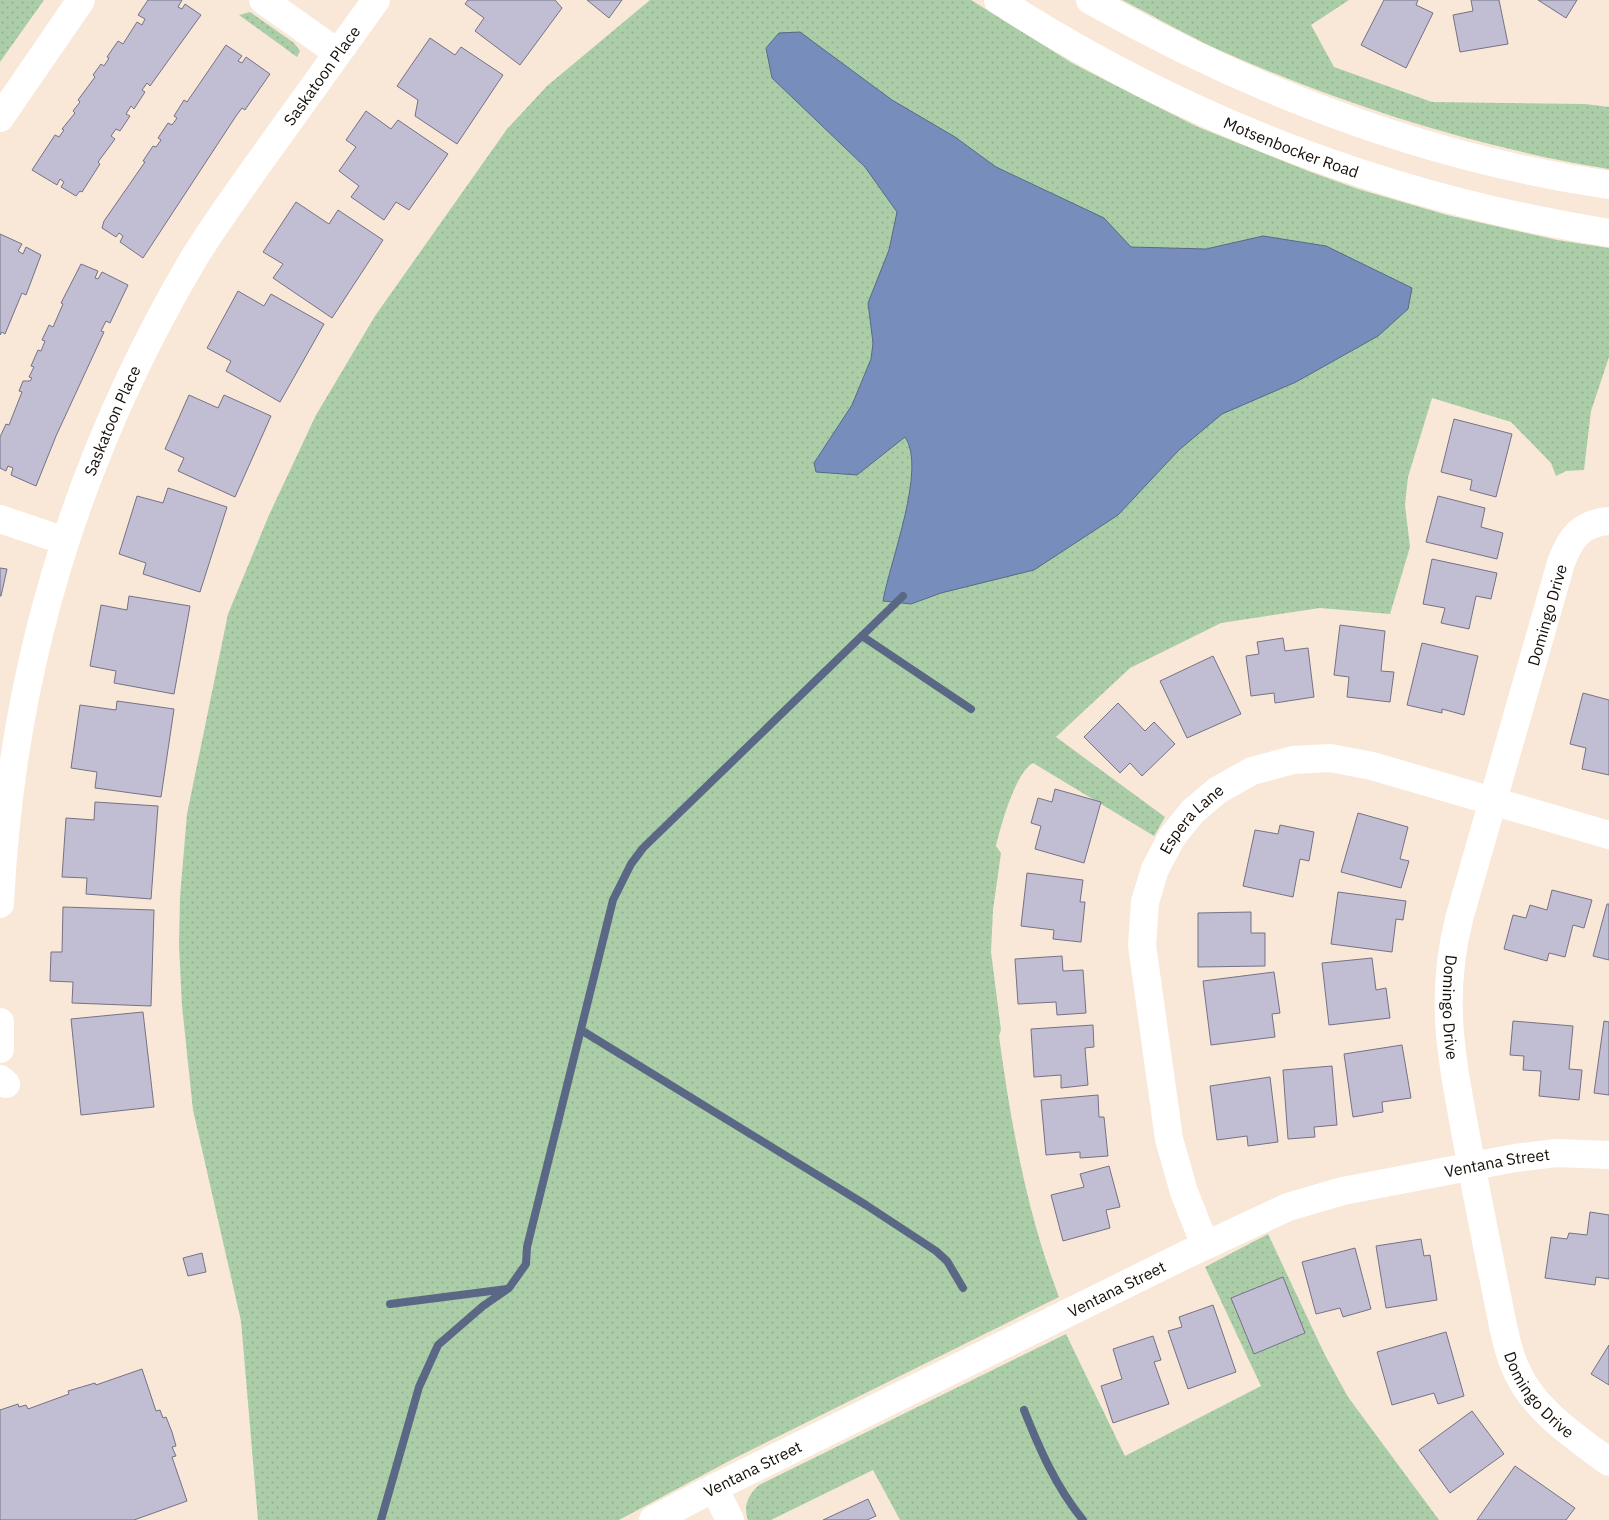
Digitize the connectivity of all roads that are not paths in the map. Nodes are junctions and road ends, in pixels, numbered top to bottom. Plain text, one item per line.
1 (81, 0) edge
2 (263, 0) edge
3 (376, 0) edge
4 (998, 0) edge
5 (1090, 0) edge
6 (338, 53) junction
7 (0, 118) edge
8 (1609, 185) edge
9 (1609, 233) edge
10 (1589, 518) edge
11 (0, 519) edge
12 (65, 541) junction
13 (1493, 801) junction
14 (1609, 835) edge
15 (0, 904) edge
16 (0, 1022) edge
17 (0, 1049) edge
18 (1609, 1155) edge
19 (1472, 1166) junction
20 (1205, 1245) junction
21 (1609, 1462) edge
22 (714, 1488) junction
23 (653, 1520) edge
24 (730, 1520) edge

1 - 7 street
2 - 6 street
3 - 6 street, Saskatoon Place
4 - 9 street, Motsenbocker Road
5 - 8 street
6 - 12 street, Saskatoon Place
10 - 13 street, Domingo Drive
11 - 12 street
12 - 15 street, Saskatoon Place
13 - 14 street, Espera Lane
13 - 19 street, Domingo Drive
13 - 20 street, Espera Lane
16 - 17 street
18 - 19 street, Ventana Street
19 - 20 street, Ventana Street
19 - 21 street, Domingo Drive
20 - 22 street, Ventana Street
22 - 23 street, Ventana Street
22 - 24 street

